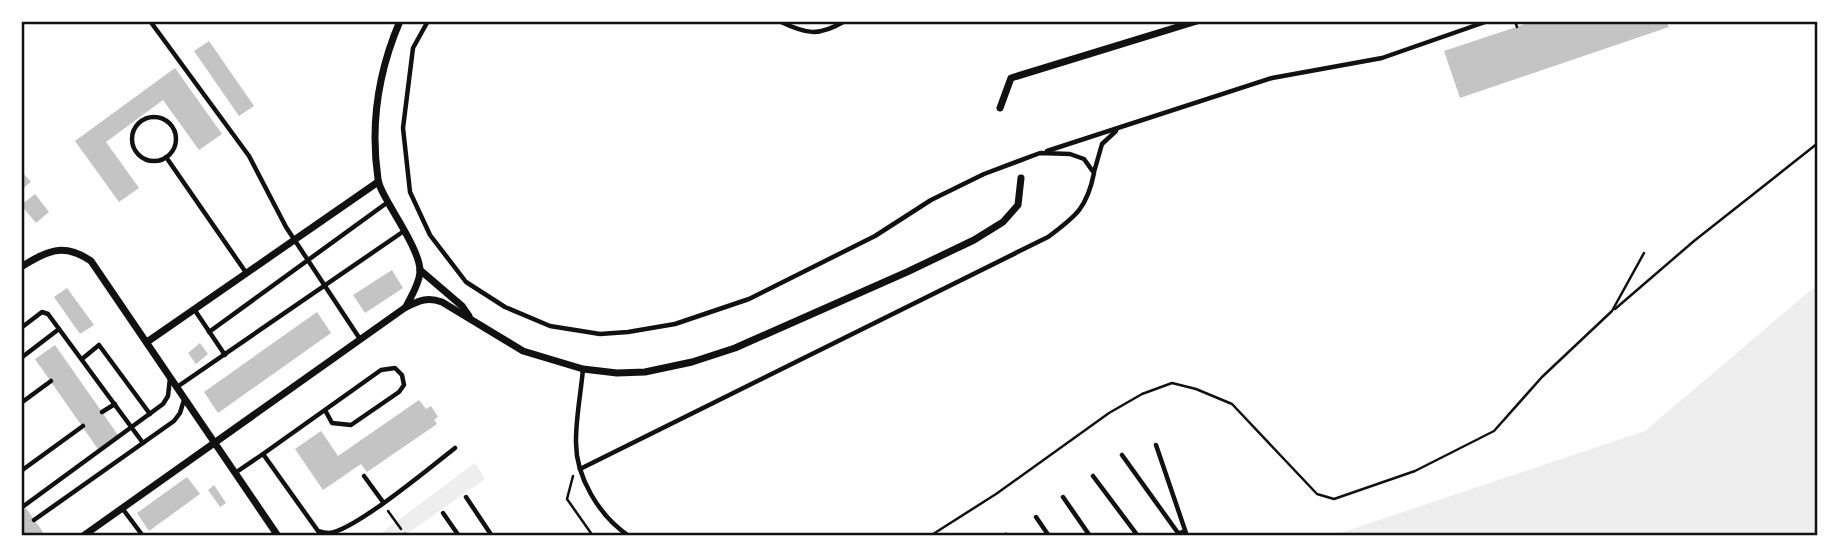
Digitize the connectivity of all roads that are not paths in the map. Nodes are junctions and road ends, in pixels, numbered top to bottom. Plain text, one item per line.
1 (150, 21) edge
2 (400, 21) edge
3 (428, 21) edge
4 (779, 21) edge
5 (845, 21) edge
6 (1196, 21) edge
7 (1488, 21) edge
8 (1000, 107) dead end
9 (1118, 129) junction
10 (1040, 153) junction
11 (166, 157) junction
12 (1094, 173) junction
13 (1021, 178) dead end
14 (378, 182) junction
15 (388, 202) junction
16 (404, 232) junction
17 (296, 241) junction
18 (308, 261) junction
19 (21, 267) edge
20 (420, 270) junction
21 (247, 274) junction
22 (325, 286) junction
23 (406, 307) junction
24 (194, 309) junction
25 (472, 319) junction
26 (21, 328) edge
27 (59, 329) junction
28 (209, 332) junction
29 (360, 339) junction
30 (147, 342) junction
31 (225, 355) junction
32 (21, 358) edge
33 (82, 359) junction
34 (583, 369) junction
35 (170, 377) junction
36 (51, 381) dead end
37 (177, 387) junction
38 (185, 398) junction
39 (21, 403) edge
40 (115, 404) junction
41 (325, 410) junction
42 (103, 412) dead end
43 (149, 414) junction
44 (83, 426) dead end
45 (132, 427) junction
46 (214, 442) junction
47 (143, 443) junction
48 (1156, 445) dead end
49 (455, 447) dead end
50 (264, 454) junction
51 (1122, 455) dead end
52 (580, 469) junction
53 (21, 471) edge
54 (234, 474) junction
55 (364, 476) dead end
56 (1093, 476) dead end
57 (466, 497) dead end
58 (1063, 498) dead end
59 (383, 502) junction
60 (21, 508) edge
61 (121, 508) junction
62 (443, 513) dead end
63 (1035, 517) dead end
64 (34, 520) dead end
65 (1176, 535) edge
66 (1186, 535) edge
67 (83, 536) edge
68 (143, 536) edge
69 (276, 536) edge
70 (459, 536) edge
71 (492, 536) edge
72 (629, 536) edge
73 (1049, 536) edge
74 (1090, 536) edge
75 (1138, 536) edge

1 - 17 lane
2 - 14 street
3 - 10 lane
4 - 5 lane
6 - 8 street
7 - 9 lane
9 - 10 lane
9 - 12 lane
10 - 12 lane
11 - 11 lane
11 - 21 lane
12 - 52 lane
13 - 34 street
14 - 15 street
14 - 17 street
15 - 16 street
15 - 18 lane
16 - 20 street
16 - 22 lane
17 - 18 lane
17 - 21 street
18 - 22 lane
18 - 28 lane
19 - 30 street
20 - 23 street
20 - 25 street
21 - 24 street
22 - 29 lane
22 - 31 lane
23 - 25 street
23 - 29 street
24 - 28 lane
24 - 30 street
25 - 34 street
26 - 27 lane
27 - 32 lane
27 - 33 lane
28 - 31 lane
29 - 46 street
30 - 35 street
31 - 37 lane
33 - 40 lane
33 - 43 lane
34 - 52 lane
35 - 37 street
35 - 43 lane
36 - 39 lane
37 - 38 street
38 - 46 street
38 - 47 lane
40 - 42 lane
40 - 45 lane
41 - 41 lane
41 - 50 lane
43 - 45 lane
44 - 53 lane
45 - 47 lane
45 - 60 lane
46 - 54 street
46 - 61 street
47 - 64 lane
48 - 66 lane
49 - 59 lane
50 - 54 lane
50 - 59 lane
51 - 65 lane
52 - 72 lane
54 - 69 street
55 - 59 lane
56 - 75 lane
57 - 71 lane
58 - 74 lane
61 - 67 street
61 - 68 lane
62 - 70 lane
63 - 73 lane
65 - 66 lane

